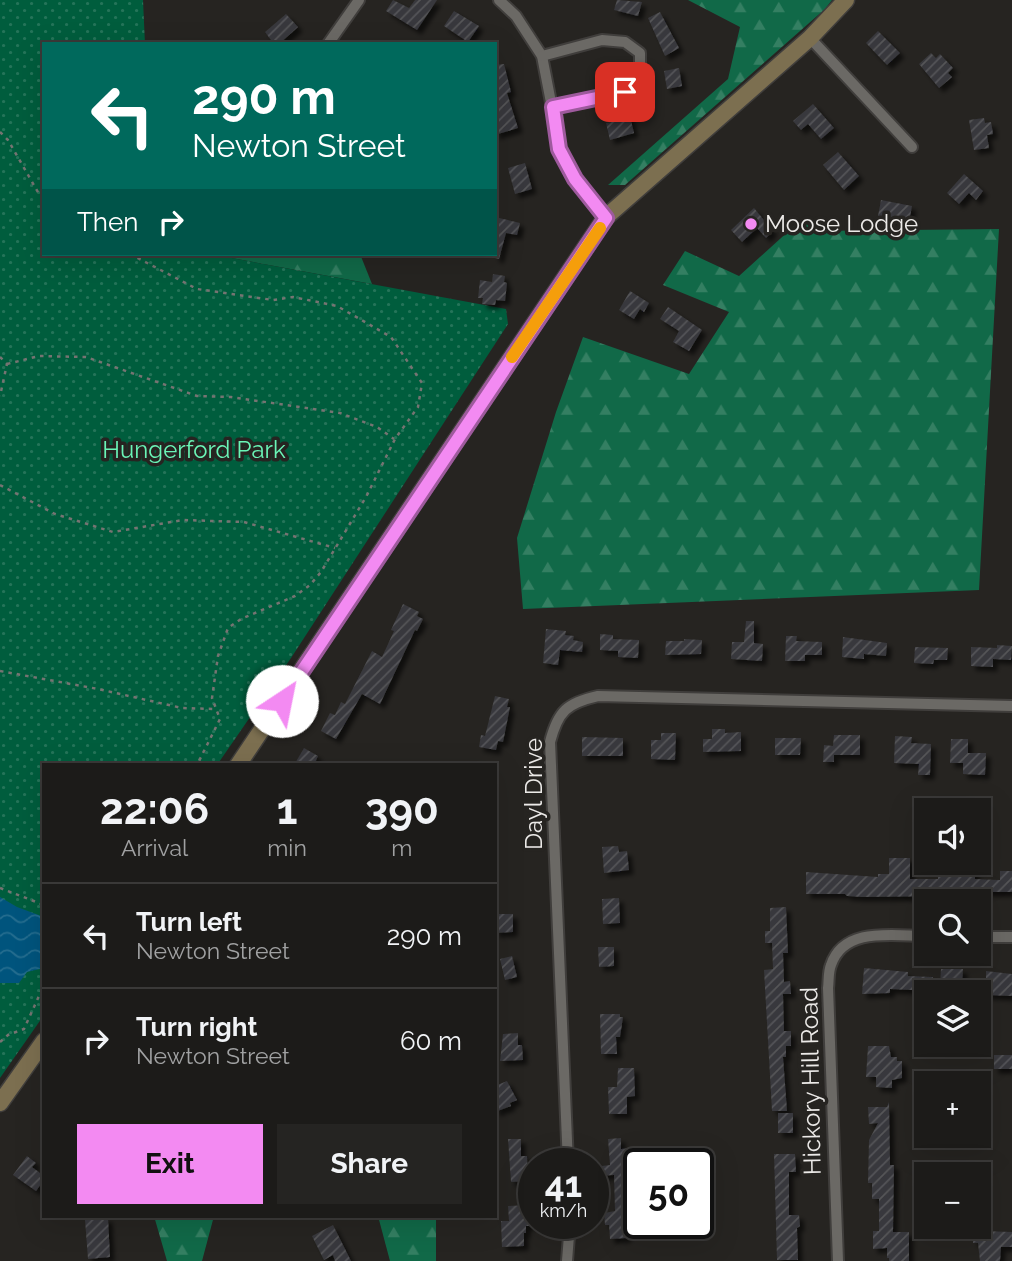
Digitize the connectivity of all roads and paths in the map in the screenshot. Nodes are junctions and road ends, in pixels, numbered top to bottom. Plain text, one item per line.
1 (359, 0) edge
2 (499, 0) edge
3 (846, 0) edge
4 (810, 37) junction
5 (329, 42) edge
6 (542, 56) junction
7 (553, 107) junction
8 (0, 132) edge
9 (912, 147) dead end
10 (42, 196) edge
11 (606, 218) junction
12 (134, 256) edge
13 (0, 357) edge
14 (7, 364) junction
15 (0, 396) edge
16 (395, 439) junction
17 (0, 485) edge
18 (335, 548) junction
19 (0, 671) edge
20 (1012, 706) edge
21 (216, 709) junction
22 (198, 763) edge
23 (239, 763) edge
24 (0, 888) edge
25 (42, 904) edge
26 (914, 936) edge
27 (991, 937) edge
28 (1012, 937) edge
29 (42, 989) edge
30 (0, 1042) edge
31 (42, 1044) edge
32 (0, 1103) edge
33 (567, 1148) edge
34 (569, 1239) edge
35 (567, 1261) edge
36 (838, 1261) edge

1 - 5 street
2 - 6 street
3 - 4 main road
4 - 9 street
4 - 11 main road
6 - 7 street
6 - 7 street
7 - 11 street
8 - 10 path
11 - 23 main road
12 - 16 path
13 - 14 path
14 - 15 path
14 - 16 path
16 - 18 path
17 - 18 path
18 - 21 path
19 - 21 path
20 - 33 street, Dayl Drive
21 - 22 path
24 - 25 path
26 - 36 street, Hickory Hill Road
27 - 28 street
29 - 30 path
31 - 32 main road
34 - 35 street

